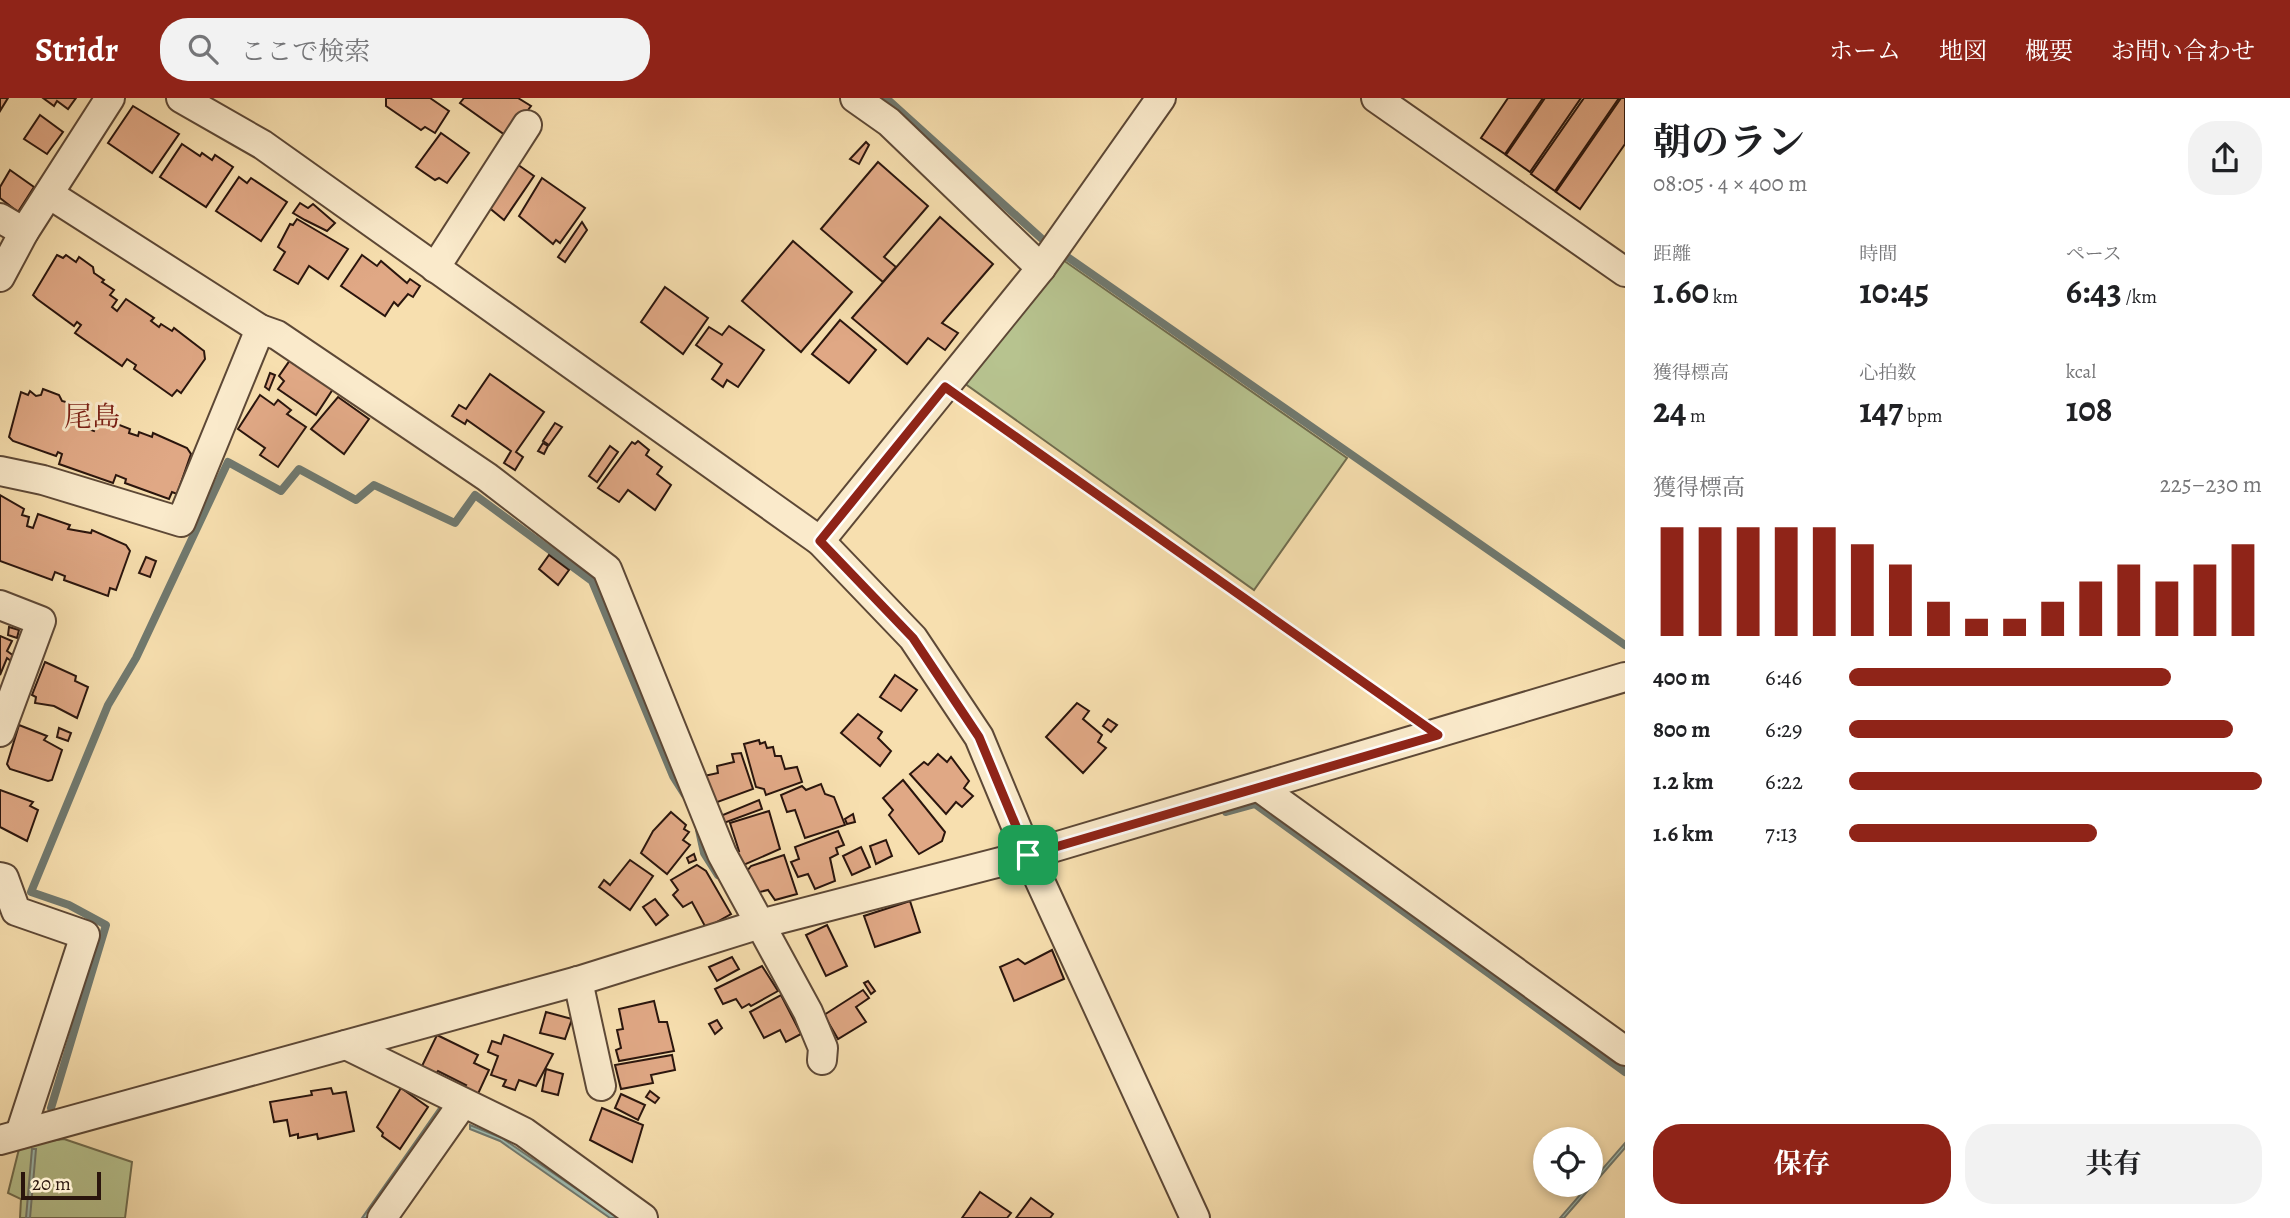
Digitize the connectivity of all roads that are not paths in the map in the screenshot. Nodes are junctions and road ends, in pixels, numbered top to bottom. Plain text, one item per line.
1 (110, 98) edge
2 (181, 98) edge
3 (855, 98) edge
4 (1161, 98) edge
5 (1376, 98) edge
6 (527, 125) dead end
7 (49, 194) junction
8 (0, 218) edge
9 (24, 232) junction
10 (435, 268) junction
11 (1041, 268) junction
12 (1625, 272) edge
13 (0, 277) edge
14 (260, 329) junction
15 (0, 471) edge
16 (820, 541) junction
17 (0, 605) edge
18 (1625, 677) edge
19 (0, 732) edge
20 (1259, 787) junction
21 (1028, 855) junction
22 (0, 877) edge
23 (760, 925) junction
24 (578, 981) junction
25 (345, 1045) junction
26 (1625, 1051) edge
27 (822, 1060) dead end
28 (601, 1086) dead end
29 (463, 1103) junction
30 (10, 1137) edge
31 (382, 1218) edge
32 (643, 1218) edge
33 (1195, 1218) edge

1 - 7 street
2 - 10 street
3 - 11 street
4 - 11 street
5 - 12 street
6 - 10 street
7 - 9 street
7 - 14 street
8 - 9 street
9 - 13 street
10 - 16 street
11 - 16 street
14 - 15 street
14 - 23 street
16 - 21 street
17 - 19 street
18 - 20 street
20 - 21 street
20 - 26 street
21 - 23 street
21 - 33 street
22 - 30 street
23 - 24 street
23 - 27 street
24 - 25 street
24 - 28 street
25 - 29 street
25 - 30 street
29 - 31 street
29 - 32 street

